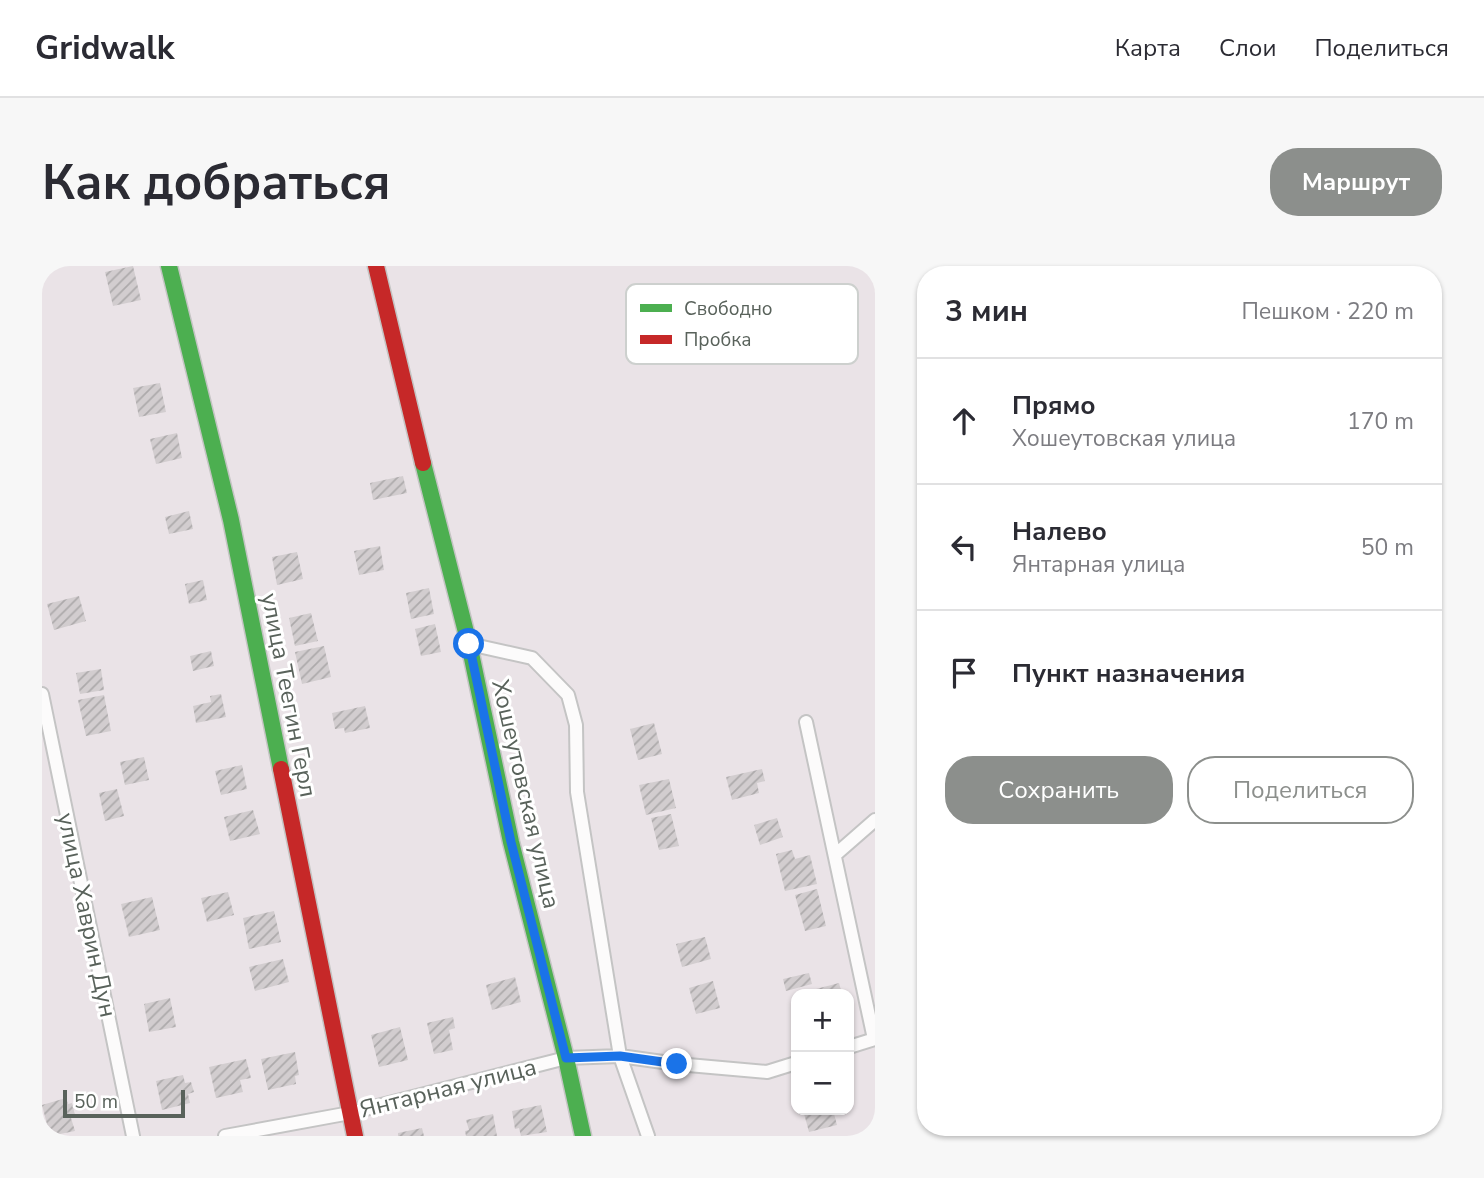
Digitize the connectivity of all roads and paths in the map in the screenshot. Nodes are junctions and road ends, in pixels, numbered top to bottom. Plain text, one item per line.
1 (169, 266) edge
2 (376, 266) edge
3 (469, 644) junction
4 (42, 694) edge
5 (806, 722) dead end
6 (875, 820) edge
7 (835, 855) junction
8 (875, 1039) edge
9 (854, 1045) edge
10 (620, 1056) junction
11 (566, 1058) junction
12 (791, 1065) edge
13 (350, 1113) junction
14 (133, 1136) edge
15 (225, 1136) edge
16 (355, 1136) edge
17 (583, 1136) edge
18 (648, 1136) edge

1 - 13 street, улица Теегин Герл
2 - 3 street, Хошеутовская улица
3 - 10 street
3 - 11 street, Хошеутовская улица
4 - 14 street, улица Хаврин Дун
5 - 7 street
6 - 7 street
7 - 8 street
8 - 9 street
10 - 11 street, Янтарная улица
10 - 12 street, Янтарная улица
10 - 18 street
11 - 13 street, Янтарная улица
11 - 17 street, Хошеутовская улица
13 - 15 street, Янтарная улица
13 - 16 street, улица Теегин Герл

